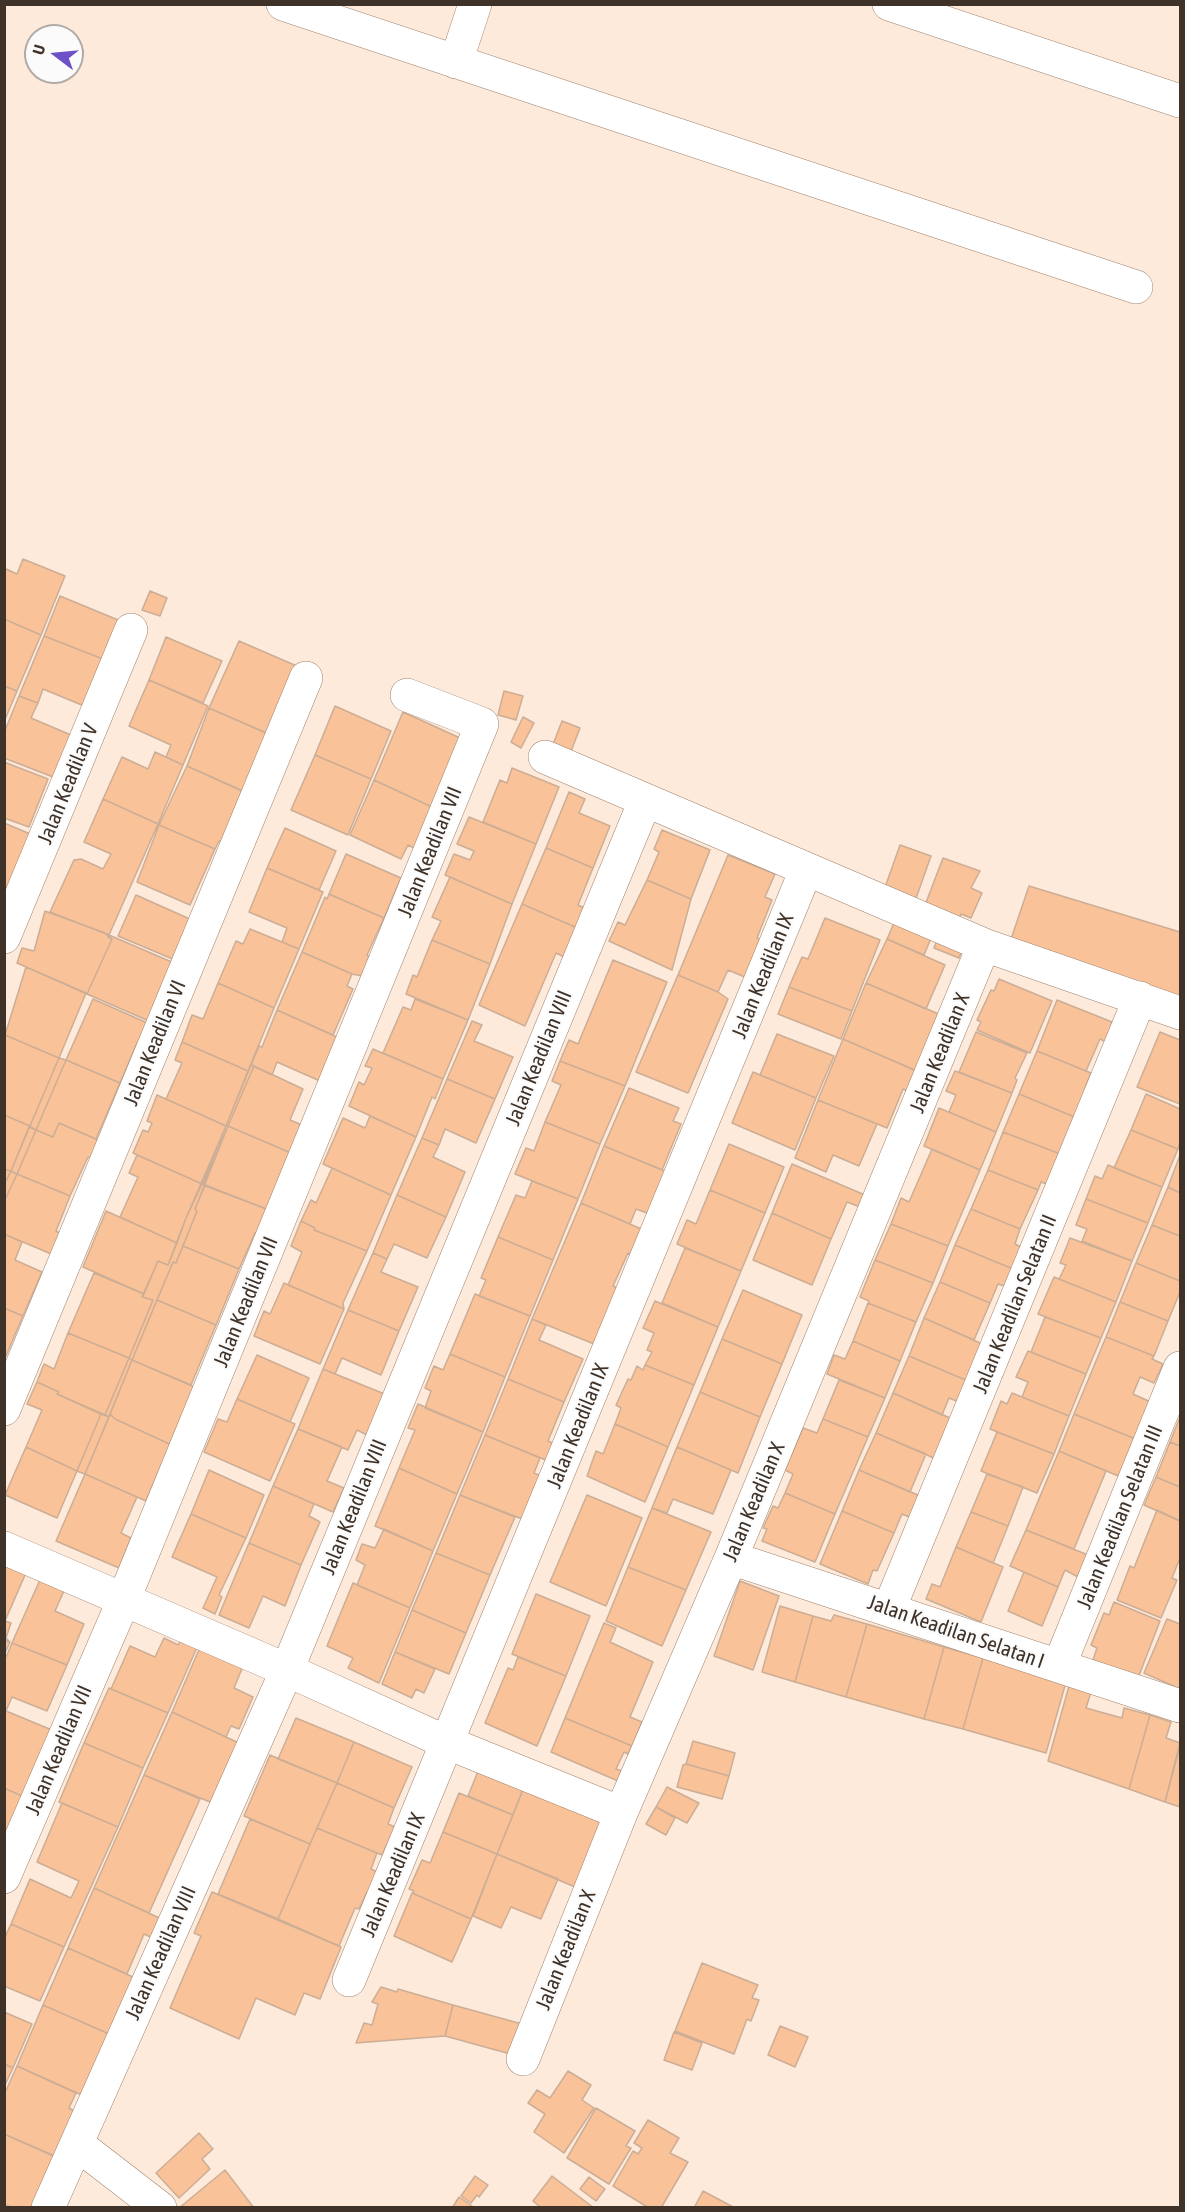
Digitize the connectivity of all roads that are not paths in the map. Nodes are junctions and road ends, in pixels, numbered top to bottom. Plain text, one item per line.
1 (283, 4) edge
2 (475, 4) edge
3 (889, 4) edge
4 (456, 62) junction
5 (1180, 101) edge
6 (1136, 287) dead end
7 (131, 630) dead end
8 (306, 678) dead end
9 (407, 694) dead end
10 (545, 757) dead end
11 (645, 801) junction
12 (807, 870) junction
13 (4, 937) edge
14 (984, 945) junction
15 (1140, 998) junction
16 (1180, 1013) edge
17 (1180, 1368) edge
18 (4, 1409) edge
19 (4, 1548) edge
20 (731, 1558) junction
21 (124, 1598) junction
22 (889, 1609) junction
23 (1059, 1666) junction
24 (286, 1670) junction
25 (1180, 1706) edge
26 (448, 1743) junction
27 (621, 1813) junction
28 (4, 1877) edge
29 (349, 1980) dead end
30 (523, 2059) dead end
31 (77, 2144) junction
32 (48, 2208) edge
33 (160, 2208) edge

1 - 4 street
2 - 4 street
3 - 5 street
4 - 6 street
7 - 13 street, Jalan Keadilan V
8 - 18 street, Jalan Keadilan VI
9 - 21 street, Jalan Keadilan VII
10 - 11 street
11 - 12 street
11 - 24 street, Jalan Keadilan VIII
12 - 14 street
12 - 26 street, Jalan Keadilan IX
14 - 15 street
14 - 20 street, Jalan Keadilan X
15 - 16 street
15 - 22 street, Jalan Keadilan Selatan II
17 - 23 street, Jalan Keadilan Selatan III
19 - 21 street
20 - 22 street, Jalan Keadilan Selatan I
20 - 27 street, Jalan Keadilan X
21 - 24 street
21 - 28 street, Jalan Keadilan VII
22 - 23 street, Jalan Keadilan Selatan I
23 - 25 street, Jalan Keadilan Selatan I
24 - 26 street
24 - 31 street, Jalan Keadilan VIII
26 - 27 street
26 - 29 street, Jalan Keadilan IX
27 - 30 street, Jalan Keadilan X
31 - 32 street, Jalan Keadilan VIII
31 - 33 street

